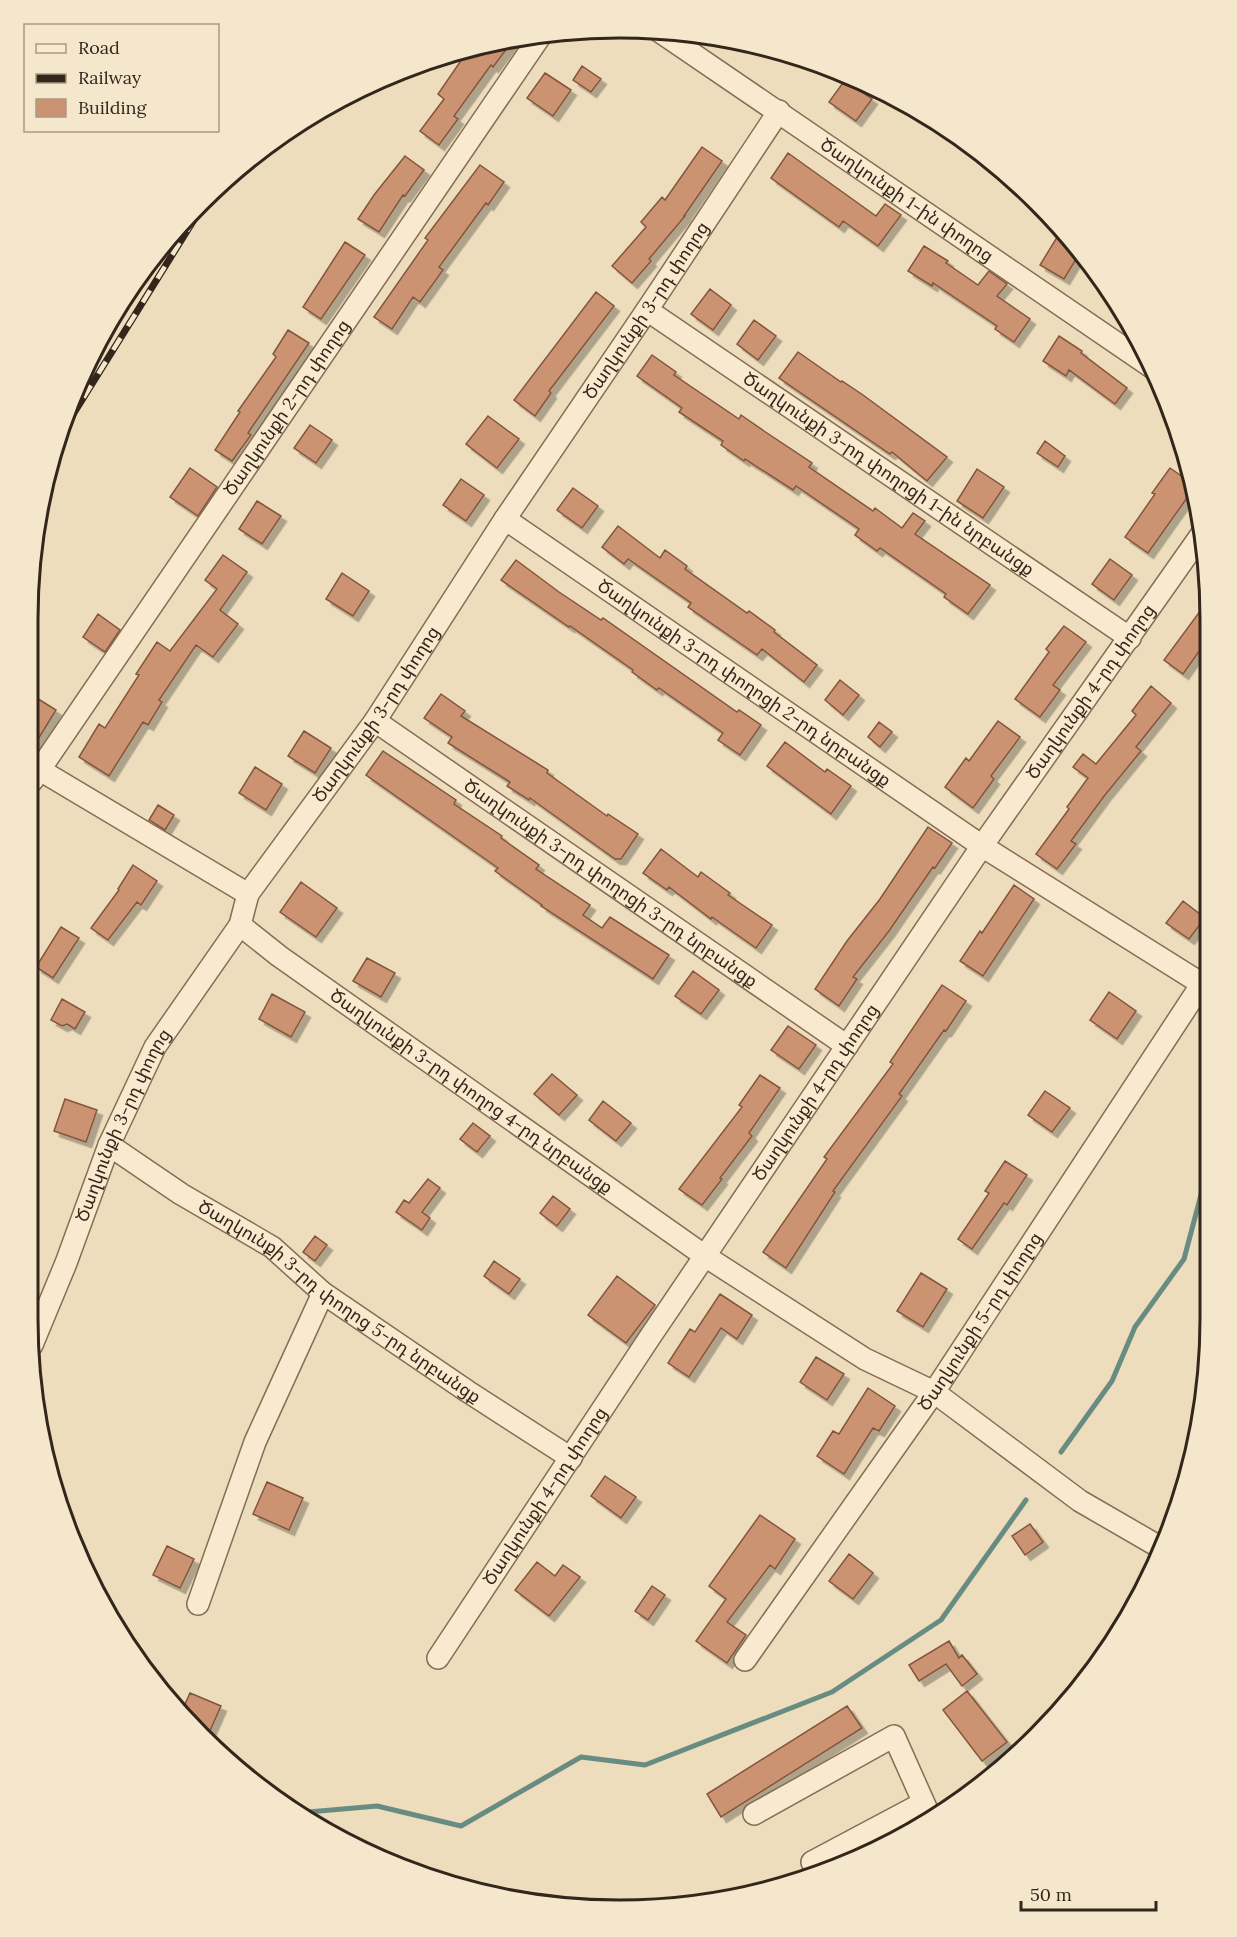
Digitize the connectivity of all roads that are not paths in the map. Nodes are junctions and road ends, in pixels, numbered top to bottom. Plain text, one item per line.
1 (673, 40) edge
2 (535, 43) edge
3 (779, 111) junction
4 (647, 310) junction
5 (1138, 357) edge
6 (505, 519) junction
7 (1195, 544) edge
8 (1130, 638) junction
9 (375, 721) junction
10 (38, 772) edge
11 (38, 776) edge
12 (982, 846) junction
13 (248, 894) junction
14 (240, 925) junction
15 (1200, 978) edge
16 (1200, 986) edge
17 (847, 1046) junction
18 (109, 1145) junction
19 (705, 1256) junction
20 (323, 1293) junction
21 (38, 1330) edge
22 (934, 1392) junction
23 (571, 1458) junction
24 (1154, 1544) edge
25 (198, 1604) dead end
26 (438, 1658) dead end
27 (745, 1660) dead end
28 (927, 1811) edge
29 (926, 1812) edge
30 (754, 1814) dead end
31 (812, 1862) dead end

1 - 3 street, Ծաղկունքի 1-ին փողոց
2 - 10 street, Ծաղկունքի 2-րդ փողոց
3 - 4 street, Ծաղկունքի 3-րդ փողոց
3 - 5 street, Ծաղկունքի 1-ին փողոց
4 - 6 street, Ծաղկունքի 3-րդ փողոց
4 - 8 street, Ծաղկունքի 3-րդ փողոցի 1-ին նրբանցք
6 - 9 street, Ծաղկունքի 3-րդ փողոց
6 - 12 street, Ծաղկունքի 3-րդ փողոցի 2-րդ նրբանցք
7 - 8 street, Ծաղկունքի 4-րդ փողոց
8 - 12 street, Ծաղկունքի 4-րդ փողոց
9 - 13 street, Ծաղկունքի 3-րդ փողոց
9 - 17 street, Ծաղկունքի 3-րդ փողոցի 3-րդ նրբանցք
11 - 13 street
12 - 15 street, Ծաղկունքի 3-րդ փողոցի 2-րդ նրբանցք
12 - 17 street, Ծաղկունքի 4-րդ փողոց
13 - 14 street, Ծաղկունքի 3-րդ փողոց
14 - 18 street, Ծաղկունքի 3-րդ փողոց
14 - 19 street, Ծաղկունքի 3-րդ փողոց 4-րդ նրբանցք
16 - 22 street, Ծաղկունքի 5-րդ փողոց
17 - 19 street, Ծաղկունքի 4-րդ փողոց
18 - 20 street, Ծաղկունքի 3-րդ փողոց 5-րդ նրբանցք
18 - 21 street, Ծաղկունքի 3-րդ փողոց
19 - 22 street, Ծաղկունքի 3-րդ փողոց 4-րդ նրբանցք
19 - 23 street, Ծաղկունքի 4-րդ փողոց
20 - 23 street, Ծաղկունքի 3-րդ փողոց 5-րդ նրբանցք
20 - 25 street
22 - 24 street, Ծաղկունքի 3-րդ փողոց 4-րդ նրբանցք
22 - 27 street, Ծաղկունքի 5-րդ փողոց
23 - 26 street, Ծաղկունքի 4-րդ փողոց
28 - 30 street
29 - 31 street

